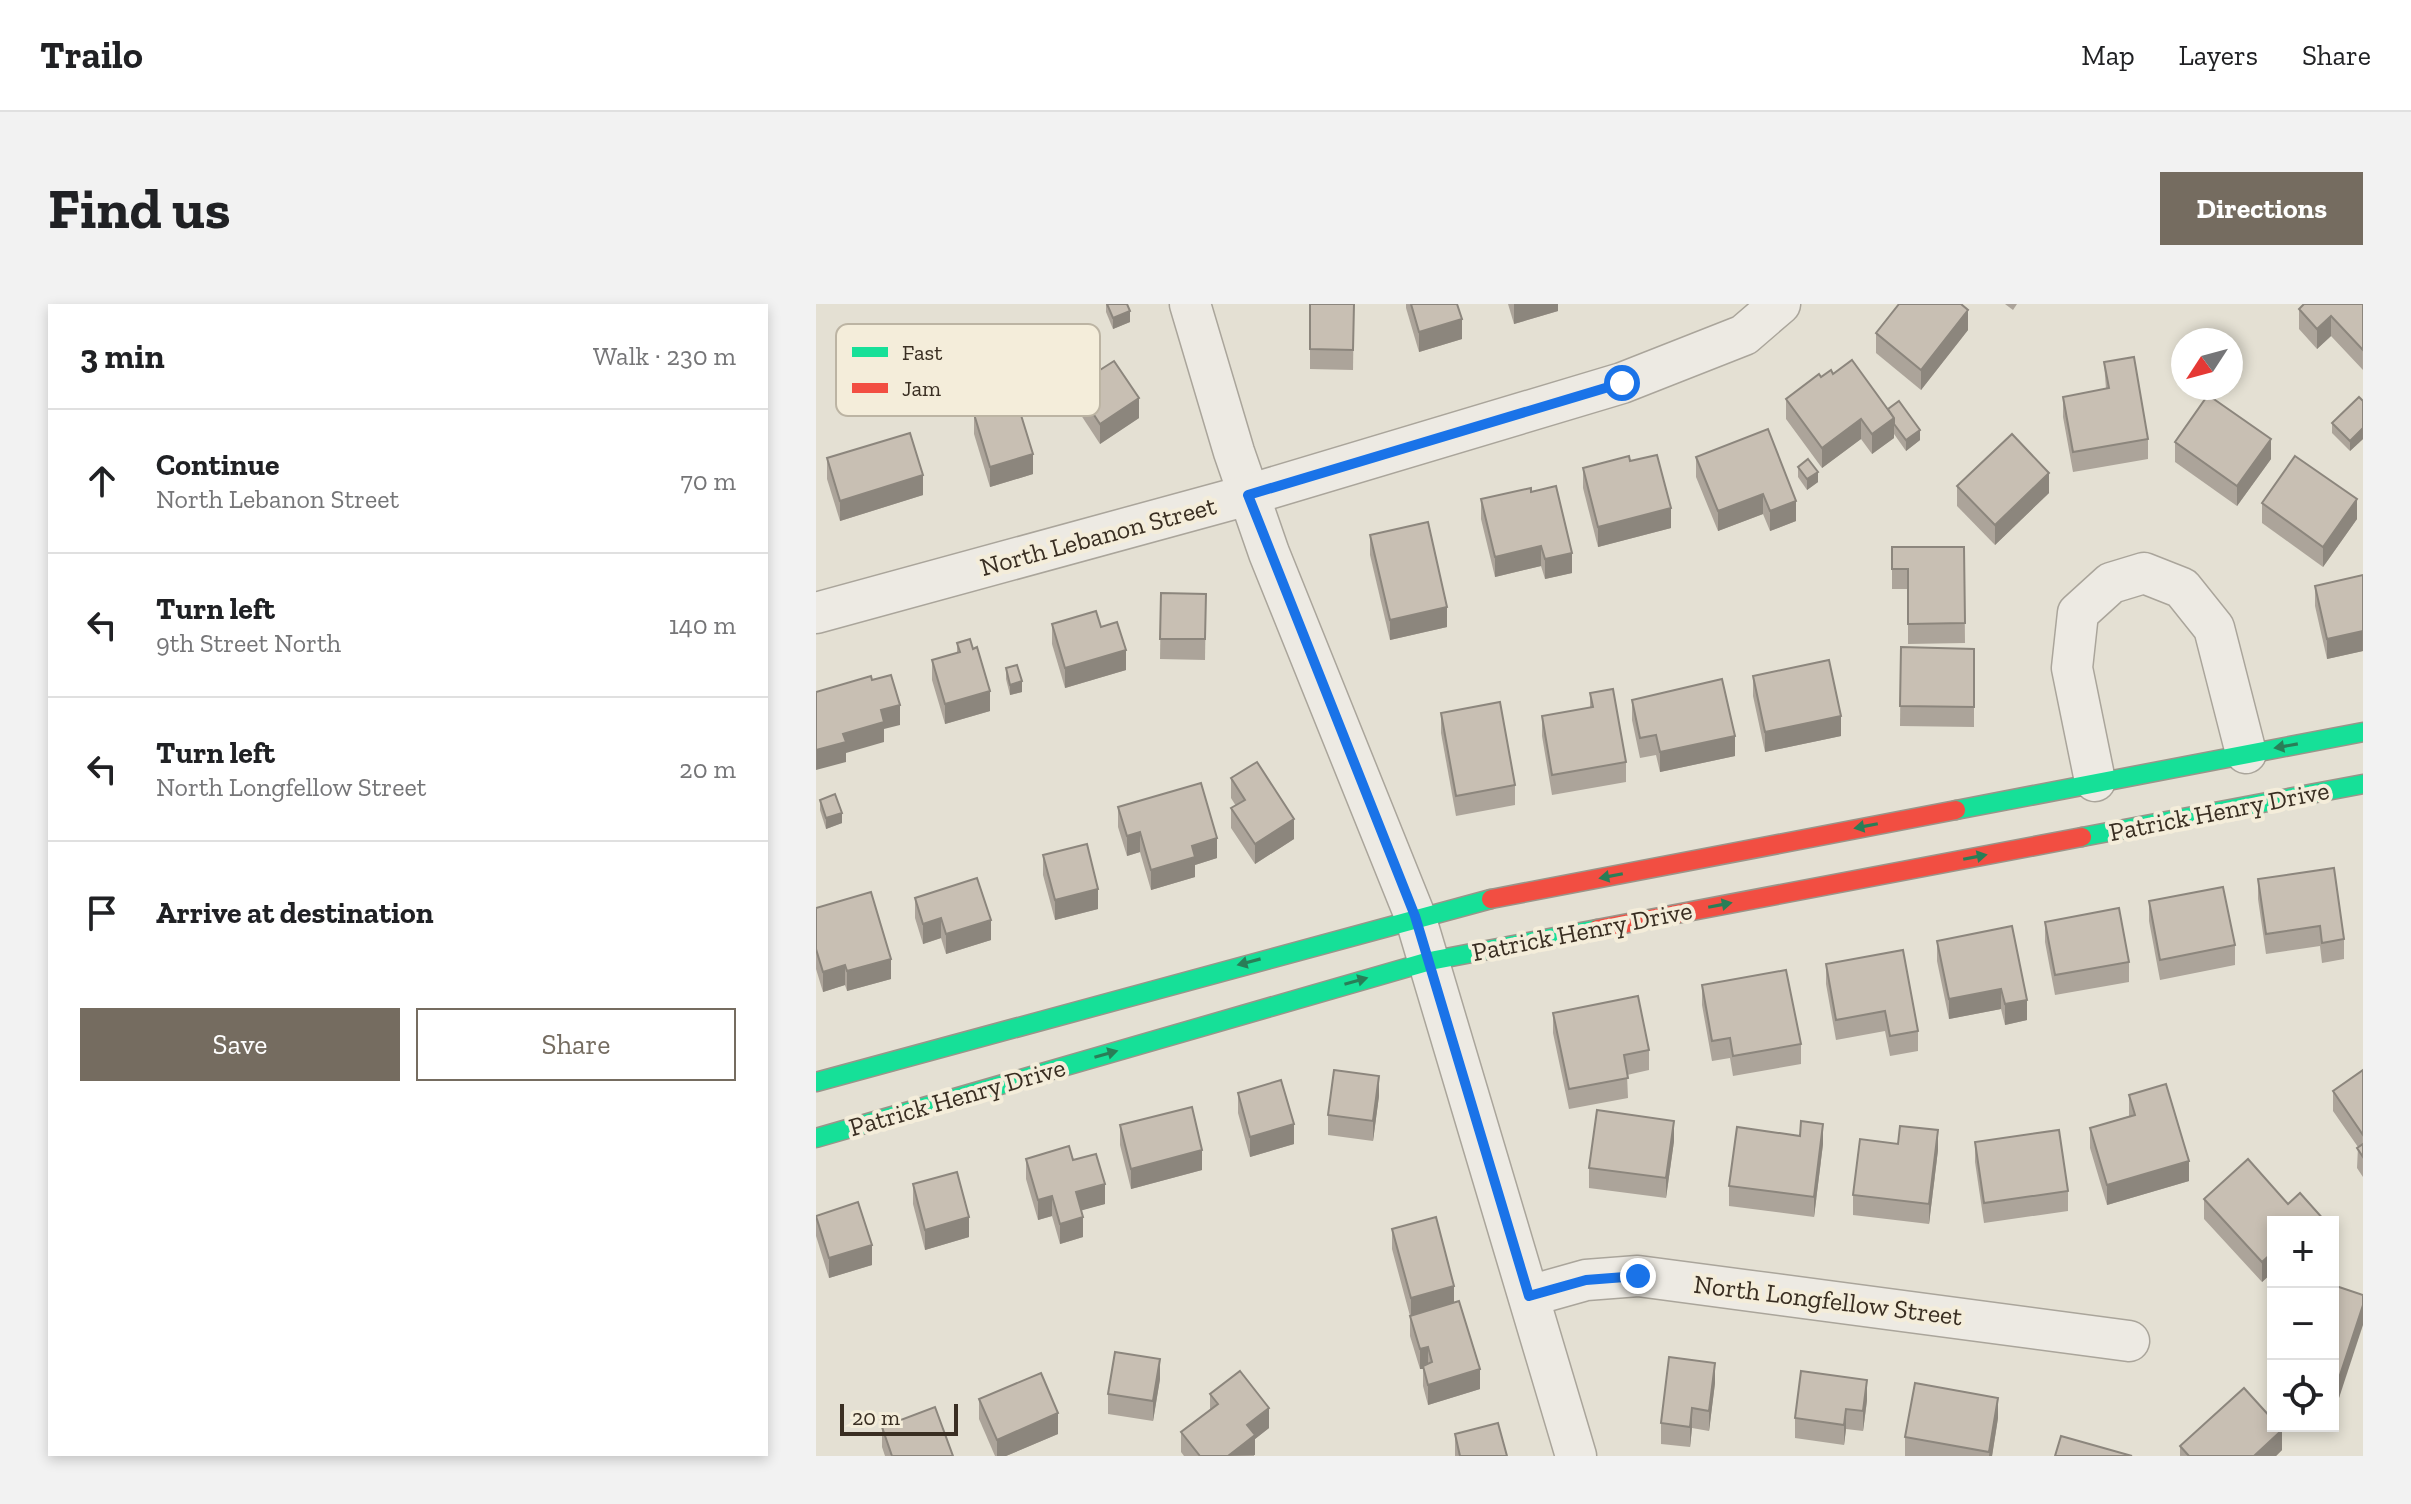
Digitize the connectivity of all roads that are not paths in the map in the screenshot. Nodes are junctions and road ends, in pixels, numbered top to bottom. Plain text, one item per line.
1 (1190, 304) edge
2 (1780, 304) edge
3 (1248, 495) junction
4 (816, 613) edge
5 (2363, 732) edge
6 (2246, 753) junction
7 (2095, 781) junction
8 (2363, 784) edge
9 (1415, 916) junction
10 (1430, 961) junction
11 (816, 1082) edge
12 (816, 1138) edge
13 (1529, 1296) junction
14 (2129, 1341) dead end
15 (1576, 1456) edge

1 - 3 street
2 - 3 street, North Lebanon Street
3 - 4 street, North Lebanon Street
3 - 9 street
5 -> 6 street, Patrick Henry Drive
6 - 7 street, Patrick Henry Drive
6 - 7 street, Patrick Henry Drive
7 -> 9 street, Patrick Henry Drive
10 -> 8 street, Patrick Henry Drive
9 - 10 street
9 -> 11 street, Patrick Henry Drive
12 -> 10 street, Patrick Henry Drive
10 - 13 street
13 - 14 street, North Longfellow Street
13 - 15 street

